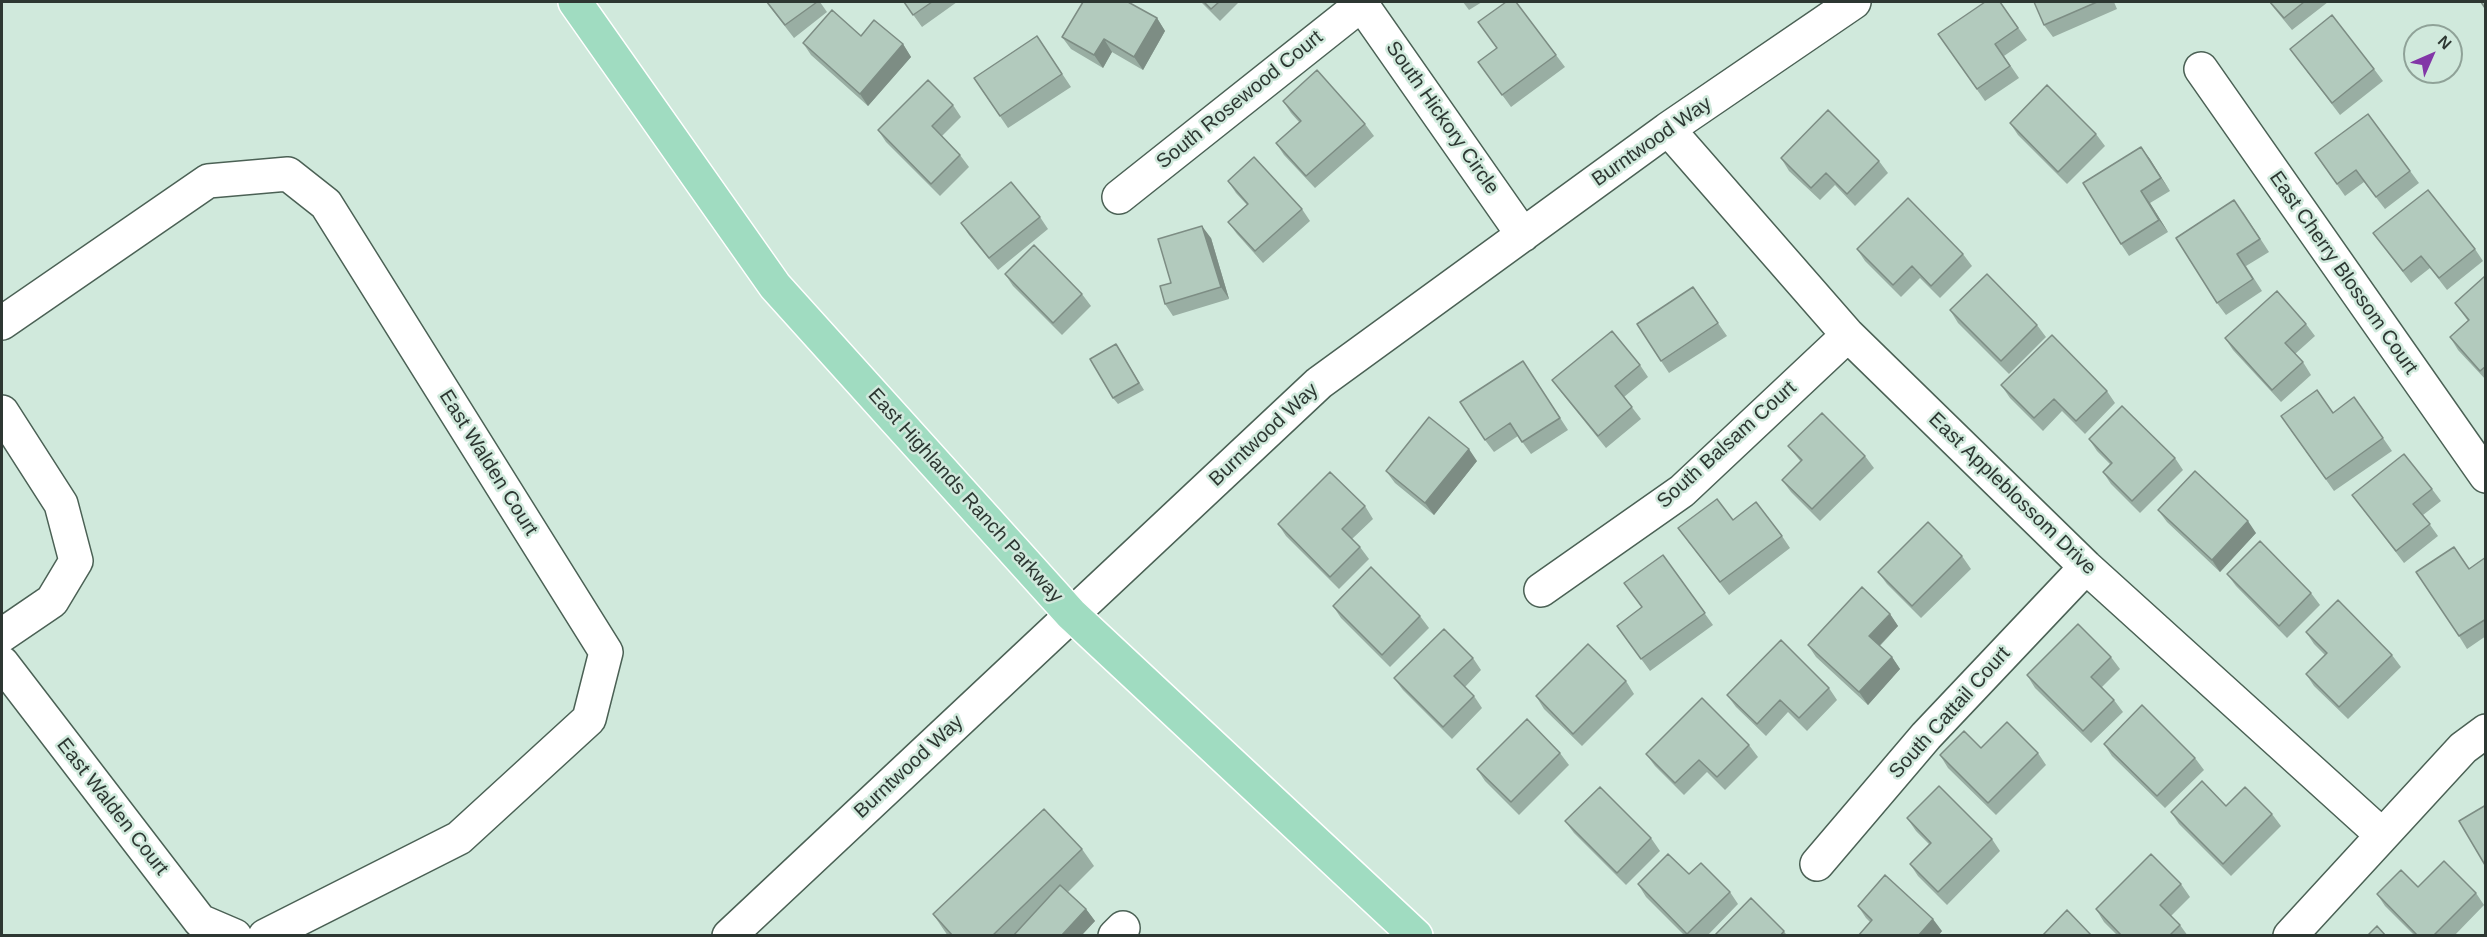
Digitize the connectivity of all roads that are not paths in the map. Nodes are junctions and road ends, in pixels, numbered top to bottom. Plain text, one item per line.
1 (575, 2) edge
2 (1361, 3) edge
3 (1844, 4) edge
4 (2201, 69) dead end
5 (1668, 129) junction
6 (1119, 197) dead end
7 (1523, 235) junction
8 (2, 323) edge
9 (1848, 335) junction
10 (2, 412) edge
11 (2486, 476) edge
12 (2086, 567) junction
13 (1541, 590) dead end
14 (1071, 614) junction
15 (2, 635) edge
16 (2, 663) edge
17 (2486, 731) edge
18 (2382, 835) junction
19 (1817, 864) dead end
20 (235, 936) edge
21 (265, 936) edge
22 (729, 936) edge
23 (1416, 936) edge
24 (2290, 936) edge

1 - 14 main road, East Highlands Ranch Parkway
2 - 6 street, South Rosewood Court
2 - 7 street, South Hickory Circle
3 - 5 street, Burntwood Way
4 - 11 street, East Cherry Blossom Court
5 - 7 street, Burntwood Way
5 - 9 street, East Appleblossom Drive
7 - 14 street, Burntwood Way
8 - 21 street, East Walden Court
9 - 12 street, East Appleblossom Drive
9 - 13 street, South Balsam Court
10 - 15 street
12 - 18 street, East Appleblossom Drive
12 - 19 street, South Cattail Court
14 - 22 street, Burntwood Way
14 - 23 main road, East Highlands Ranch Parkway
16 - 20 street, East Walden Court
17 - 18 street
18 - 24 street

